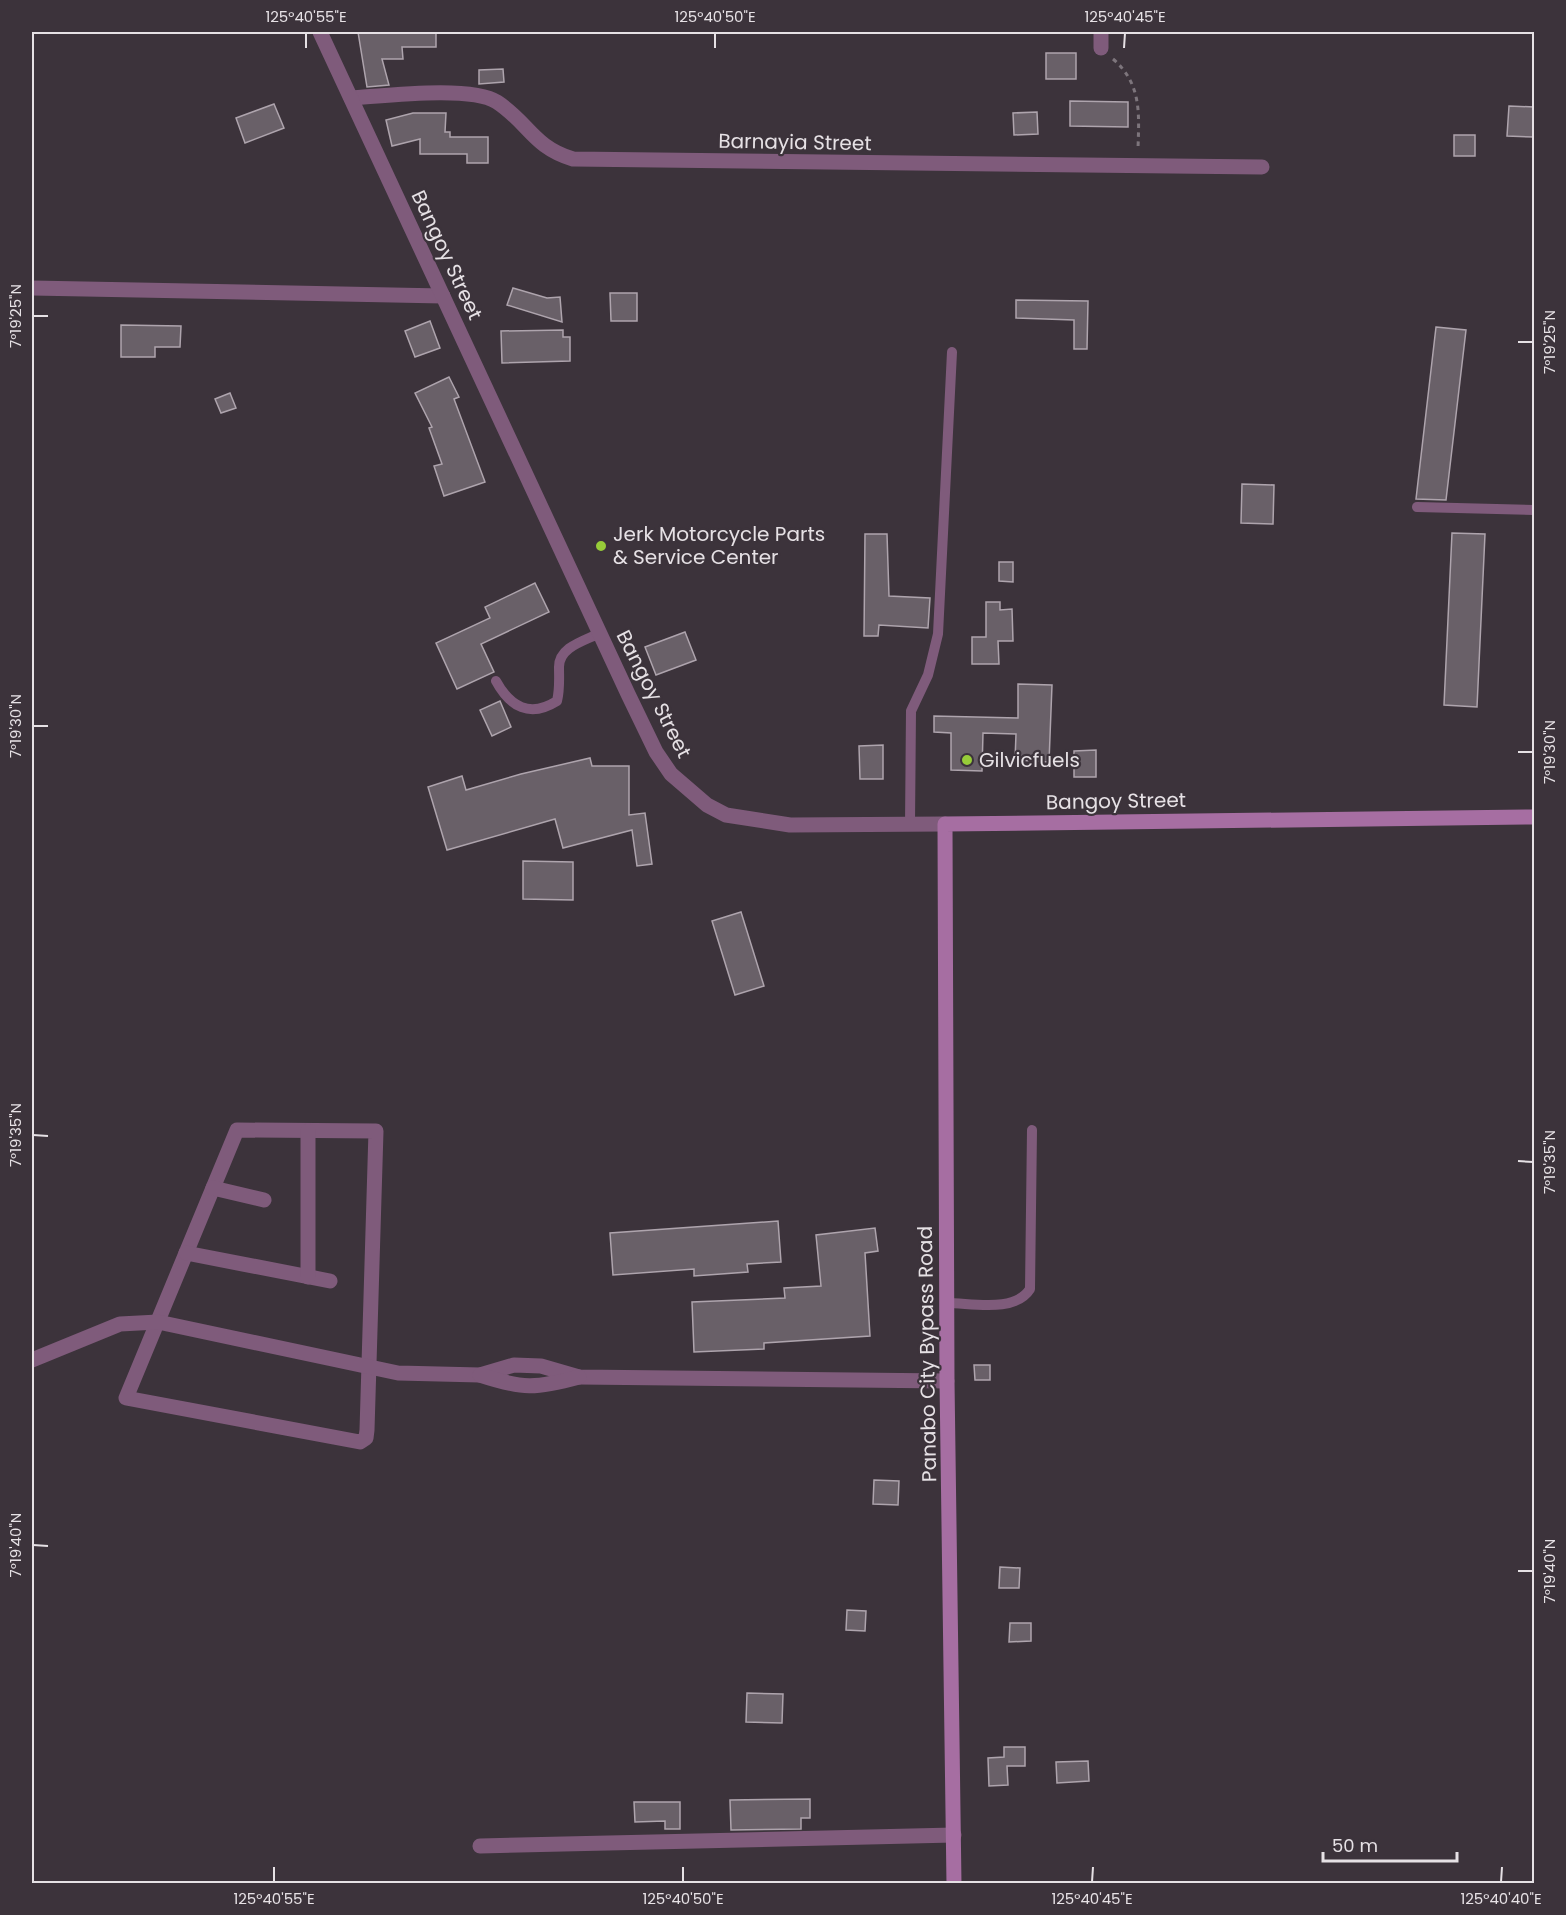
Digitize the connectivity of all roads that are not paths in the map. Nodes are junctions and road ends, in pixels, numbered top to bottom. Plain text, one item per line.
1 (320, 32) edge
2 (1101, 32) edge
3 (1101, 48) road end
4 (351, 98) junction
5 (1262, 167) dead end
6 (32, 288) edge
7 (443, 296) junction
8 (952, 352) dead end
9 (1417, 507) dead end
10 (1534, 510) edge
11 (600, 633) junction
12 (496, 681) dead end
13 (1534, 817) edge
14 (910, 824) junction
15 (945, 824) junction
16 (308, 1131) junction
17 (1032, 1131) dead end
18 (213, 1188) junction
19 (264, 1200) dead end
20 (186, 1253) junction
21 (308, 1277) junction
22 (330, 1281) dead end
23 (947, 1303) junction
24 (158, 1322) junction
25 (32, 1360) edge
26 (370, 1368) junction
27 (480, 1376) junction
28 (579, 1377) junction
29 (947, 1381) junction
30 (954, 1835) junction
31 (480, 1846) dead end
32 (954, 1884) edge

1 - 4 street, Bangoy Street
2 - 3 street
4 - 5 street, Barnayia Street
4 - 7 street, Bangoy Street
6 - 7 street
7 - 11 street, Bangoy Street
8 - 14 lane
9 - 10 lane
11 - 12 lane
11 - 14 street, Bangoy Street
13 - 15 main road, Bangoy Street
14 - 15 street, Bangoy Street
15 - 23 main road, Panabo City Bypass Road
16 - 18 street
16 - 21 street
16 - 26 street
17 - 23 lane
18 - 19 street
18 - 20 street
20 - 21 street
20 - 24 street
21 - 22 street
23 - 29 main road, Panabo City Bypass Road
24 - 25 street
24 - 26 street
24 - 26 street
26 - 27 street
27 - 28 street
27 - 28 street
28 - 29 street
29 - 30 main road, Panabo City Bypass Road
30 - 31 street
30 - 32 main road, Panabo City Bypass Road

